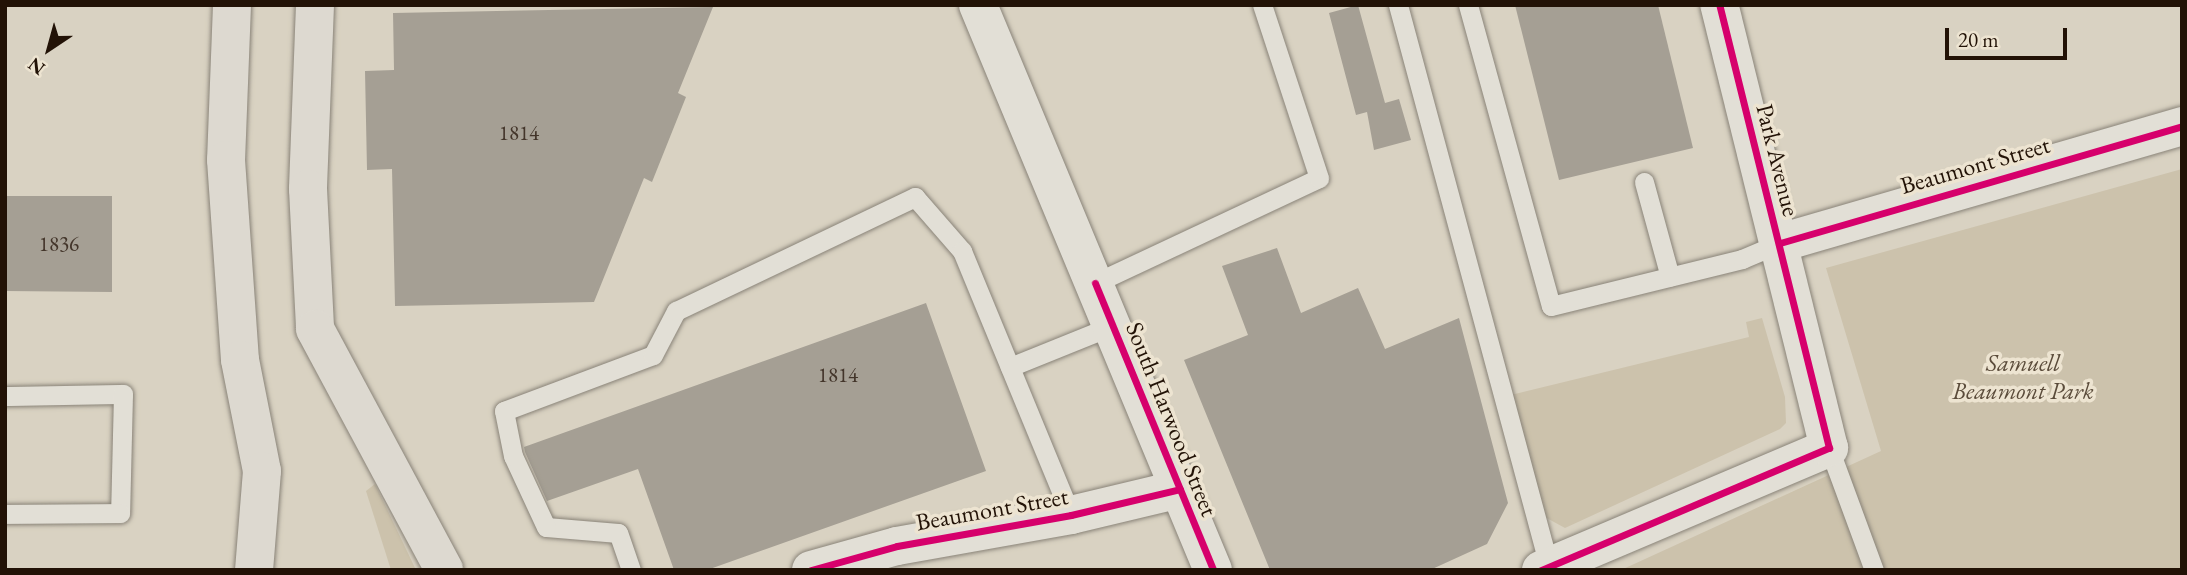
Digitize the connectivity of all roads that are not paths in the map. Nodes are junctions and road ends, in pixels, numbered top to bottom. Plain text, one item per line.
1 (232, 5) edge
2 (315, 5) edge
3 (978, 5) edge
4 (1262, 5) edge
5 (1398, 5) edge
6 (1468, 5) edge
7 (1718, 5) edge
8 (2182, 126) edge
9 (1644, 182) dead end
10 (1780, 243) junction
11 (1670, 277) junction
12 (1095, 283) junction
13 (1114, 325) junction
14 (1010, 367) junction
15 (5, 396) edge
16 (1829, 448) junction
17 (1180, 489) junction
18 (5, 513) edge
19 (1072, 515) junction
20 (899, 558) edge
21 (1545, 568) edge
22 (254, 570) edge
23 (444, 570) edge
24 (631, 570) edge
25 (811, 570) edge
26 (1213, 570) edge
27 (1874, 570) edge

1 - 22 main road
2 - 23 main road
3 - 12 street, South Harwood Street
4 - 12 lane
5 - 21 lane
6 - 11 lane
7 - 10 street, Park Avenue
8 - 10 street, Beaumont Street
9 - 11 lane
10 - 11 lane
10 - 16 street, Park Avenue
12 - 13 street, South Harwood Street
13 - 14 lane
13 - 17 street, South Harwood Street
14 - 19 lane
14 - 24 lane
15 - 18 lane
16 - 21 street
16 - 27 lane, Park Avenue
17 - 19 street, Beaumont Street
17 - 26 street, South Harwood Street
19 - 20 street, Beaumont Street
20 - 25 street, Beaumont Street

